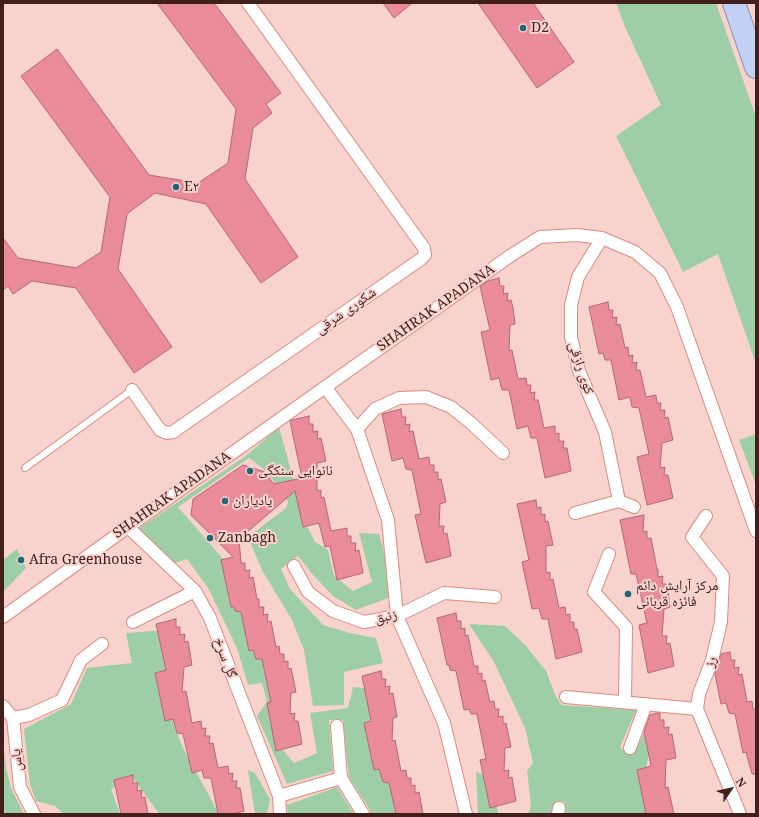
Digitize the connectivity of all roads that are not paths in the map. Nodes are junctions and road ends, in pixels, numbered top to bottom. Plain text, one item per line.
1 (248, 3) edge
2 (734, 3) edge
3 (756, 66) edge
4 (602, 238) junction
5 (325, 387) junction
6 (132, 390) joint
7 (357, 430) junction
8 (503, 453) dead end
9 (25, 468) dead end
10 (619, 501) junction
11 (634, 507) dead end
12 (575, 513) dead end
13 (706, 516) dead end
14 (128, 526) junction
15 (756, 531) edge
16 (608, 554) dead end
17 (294, 566) dead end
18 (194, 591) junction
19 (496, 597) dead end
20 (3, 616) edge
21 (397, 616) junction
22 (133, 622) dead end
23 (102, 644) dead end
24 (566, 697) dead end
25 (625, 702) junction
26 (646, 704) junction
27 (3, 706) edge
28 (697, 709) junction
29 (13, 718) junction
30 (337, 726) dead end
31 (630, 748) dead end
32 (341, 778) junction
33 (279, 796) junction
34 (34, 814) edge
35 (280, 814) edge
36 (363, 814) edge
37 (466, 814) edge
38 (740, 814) edge

1 - 6 street, شکوری شرقی
2 - 3 highway
4 - 5 street, SHAHRAK APADANA
4 - 10 street, کوی رازقی
4 - 15 street, SHAHRAK APADANA
5 - 7 street
5 - 14 street, SHAHRAK APADANA
6 - 9 lane, شکوری شرقی
7 - 8 street
7 - 21 street
10 - 11 street
10 - 12 street
13 - 28 street, رز
14 - 18 street, گل سرخ
14 - 20 street, SHAHRAK APADANA
16 - 25 street
17 - 21 street, زنبق
18 - 22 street
18 - 33 street, گل سرخ
19 - 21 street, زنبق
21 - 37 street
23 - 29 street
24 - 25 street
25 - 26 street
26 - 28 street
26 - 31 street
27 - 29 street
28 - 38 street
29 - 34 street, یاس
30 - 32 street
32 - 33 street
32 - 36 street
33 - 35 street, گل سرخ

